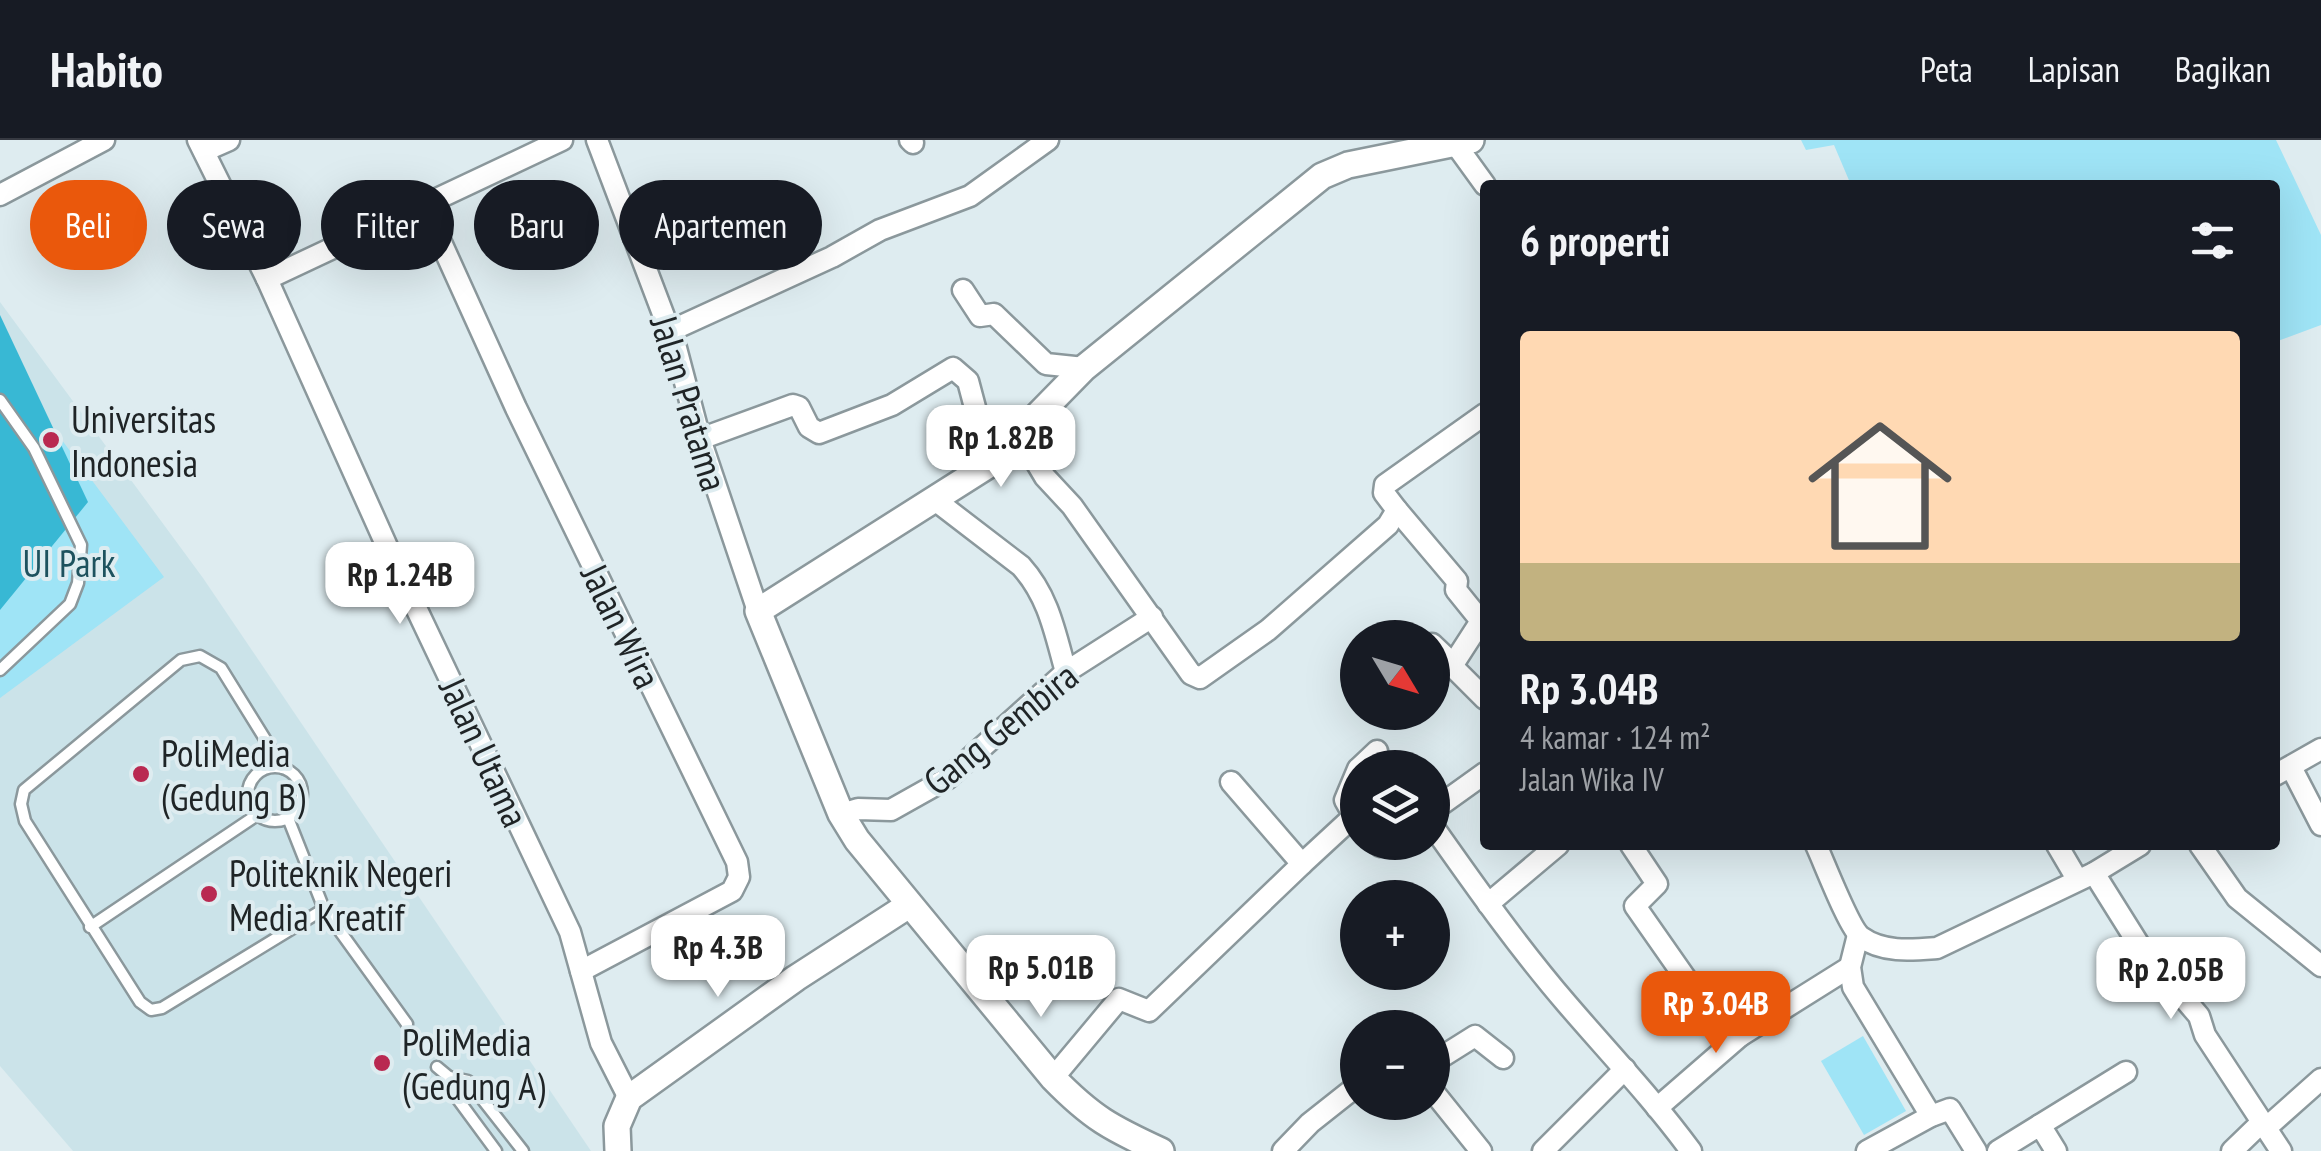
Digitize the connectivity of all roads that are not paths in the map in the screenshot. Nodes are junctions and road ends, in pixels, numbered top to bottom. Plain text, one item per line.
1 (104, 140) edge
2 (229, 140) edge
3 (562, 140) edge
4 (596, 140) edge
5 (1048, 140) edge
6 (1447, 143) edge
7 (201, 146) edge
8 (1480, 180) edge
9 (454, 193) edge
10 (0, 196) edge
11 (321, 254) edge
12 (454, 270) edge
13 (267, 279) junction
14 (963, 290) dead end
15 (670, 331) junction
16 (1084, 368) junction
17 (0, 400) edge
18 (1480, 418) edge
19 (1020, 434) junction
20 (700, 439) junction
21 (990, 464) junction
22 (935, 500) junction
23 (1397, 510) junction
24 (758, 611) junction
25 (1152, 617) junction
26 (1480, 620) edge
27 (1480, 625) edge
28 (1452, 663) joint
29 (0, 670) edge
30 (1066, 672) junction
31 (1480, 694) edge
32 (2321, 748) edge
33 (283, 768) junction
34 (2283, 771) edge
35 (1480, 777) edge
36 (1230, 782) dead end
37 (1450, 798) edge
38 (841, 814) junction
39 (257, 815) junction
40 (288, 818) junction
41 (2321, 826) edge
42 (1340, 832) edge
43 (1450, 850) edge
44 (1552, 850) edge
45 (1634, 850) edge
46 (1818, 850) edge
47 (2062, 850) edge
48 (2126, 850) edge
49 (2204, 850) edge
50 (1302, 864) junction
51 (2085, 876) junction
52 (1488, 904) junction
53 (909, 906) junction
54 (324, 909) junction
55 (90, 927) junction
56 (1858, 935) junction
57 (2321, 966) edge
58 (1850, 967) junction
59 (581, 970) junction
60 (407, 1024) dead end
61 (1740, 1036) junction
62 (1450, 1052) edge
63 (1503, 1058) dead end
64 (437, 1066) dead end
65 (1625, 1070) junction
66 (2126, 1072) dead end
67 (449, 1077) junction
68 (1054, 1078) junction
69 (2321, 1079) edge
70 (629, 1098) junction
71 (1340, 1099) edge
72 (1658, 1108) junction
73 (1450, 1113) edge
74 (1931, 1116) junction
75 (2040, 1125) junction
76 (2264, 1125) junction
77 (496, 1151) edge
78 (522, 1151) edge
79 (618, 1151) edge
80 (1161, 1151) edge
81 (1283, 1151) edge
82 (1480, 1151) edge
83 (1543, 1151) edge
84 (1691, 1151) edge
85 (1867, 1151) edge
86 (1976, 1151) edge
87 (1998, 1151) edge
88 (2056, 1151) edge
89 (2232, 1151) edge
90 (2281, 1151) edge

1 - 10 street
2 - 7 street
3 - 9 street
4 - 15 street, Jalan Pratama
5 - 15 street
6 - 8 street
6 - 16 street
7 - 13 street, Jalan Utama
11 - 13 street
12 - 59 street, Jalan Wira
13 - 59 street, Jalan Utama
14 - 16 street
15 - 20 street, Jalan Pratama
16 - 19 street
17 - 29 lane
18 - 23 street
19 - 21 street
19 - 25 street
20 - 21 street
20 - 24 street, Jalan Pratama
21 - 22 street
22 - 24 street
22 - 30 street
23 - 25 street
23 - 26 street
24 - 38 street
25 - 30 street, Gang Gembira
27 - 28 street
28 - 31 street
30 - 38 street, Gang Gembira
32 - 34 street
33 - 39 lane
33 - 40 lane
33 - 55 lane
34 - 41 street
35 - 37 street
36 - 50 street
38 - 53 street
39 - 40 lane
39 - 55 lane
40 - 54 lane
42 - 50 street
43 - 52 street
44 - 52 street
45 - 61 street
46 - 56 street
47 - 51 street
48 - 51 street
49 - 57 street
50 - 68 street
51 - 56 street
51 - 76 street
52 - 65 street
53 - 68 street
53 - 70 street
54 - 55 lane
54 - 60 lane
56 - 58 street
58 - 61 street
58 - 74 street
59 - 70 street, Jalan Utama
61 - 72 street
62 - 63 street
64 - 67 lane
65 - 72 street
65 - 83 street
66 - 75 street
67 - 77 lane
67 - 78 lane
68 - 80 street
69 - 76 street
70 - 79 street
71 - 81 street
72 - 84 street
73 - 82 street
74 - 85 street
74 - 86 street
75 - 87 street
75 - 88 street
76 - 89 street
76 - 90 street

